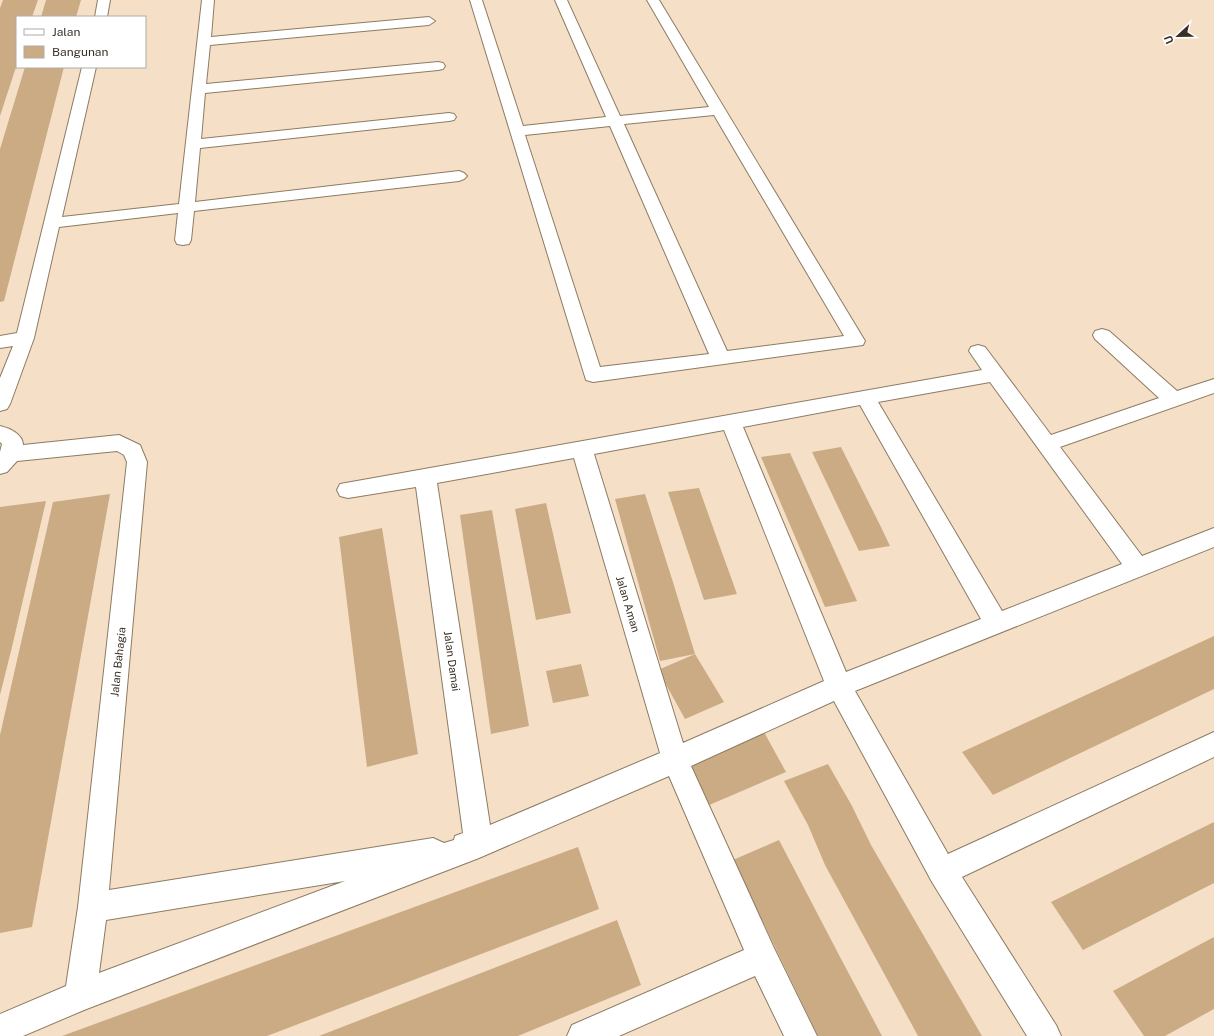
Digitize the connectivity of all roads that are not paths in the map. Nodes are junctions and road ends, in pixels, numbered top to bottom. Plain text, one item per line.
1 (104, 0) edge
2 (208, 0) edge
3 (476, 0) edge
4 (561, 0) edge
5 (653, 0) edge
6 (100, 16) edge
7 (429, 21) dead end
8 (204, 42) junction
9 (438, 66) dead end
10 (89, 68) edge
11 (199, 89) junction
12 (718, 110) junction
13 (449, 117) dead end
14 (615, 121) junction
15 (517, 131) junction
16 (193, 144) junction
17 (459, 176) dead end
18 (187, 208) junction
19 (52, 223) junction
20 (183, 240) dead end
21 (1102, 335) dead end
22 (26, 338) junction
23 (0, 342) edge
24 (978, 351) dead end
25 (722, 359) junction
26 (995, 374) junction
27 (1214, 386) edge
28 (866, 398) junction
29 (1174, 400) junction
30 (0, 404) edge
31 (731, 422) junction
32 (1046, 444) junction
33 (582, 449) junction
34 (4, 451) edge
35 (425, 478) junction
36 (348, 490) dead end
37 (1214, 537) edge
38 (1138, 568) junction
39 (997, 624) junction
40 (839, 686) junction
41 (1214, 744) edge
42 (675, 760) junction
43 (479, 844) junction
44 (942, 872) junction
45 (93, 908) junction
46 (762, 957) junction
47 (80, 996) junction
48 (0, 1030) edge
49 (583, 1036) edge
50 (801, 1036) edge
51 (1045, 1036) edge

1 - 6 street
2 - 8 street
3 - 15 street
4 - 14 street
5 - 12 street
7 - 8 street
8 - 11 street
9 - 11 street
10 - 19 street
11 - 16 street
12 - 14 street
12 - 25 street
13 - 16 street
14 - 15 street
14 - 25 street
15 - 25 street
16 - 18 street
17 - 18 street
18 - 19 street
18 - 20 street
19 - 22 street
21 - 29 street
22 - 23 street
22 - 30 street
24 - 26 street
26 - 28 street
26 - 32 street
27 - 29 street
28 - 31 street
28 - 39 street
29 - 32 street
31 - 33 street
31 - 40 street
32 - 38 street
33 - 35 street
33 - 42 street, Jalan Aman
34 - 45 street, Jalan Bahagia
35 - 36 street
35 - 43 street, Jalan Damai
37 - 38 street
38 - 39 street
39 - 40 street
40 - 42 street
40 - 44 street
41 - 44 street
42 - 43 street
42 - 46 street, Jalan Aman
43 - 45 street
43 - 47 street
44 - 51 street
45 - 47 street, Jalan Bahagia
46 - 49 street
46 - 50 street, Jalan Aman
47 - 48 street

